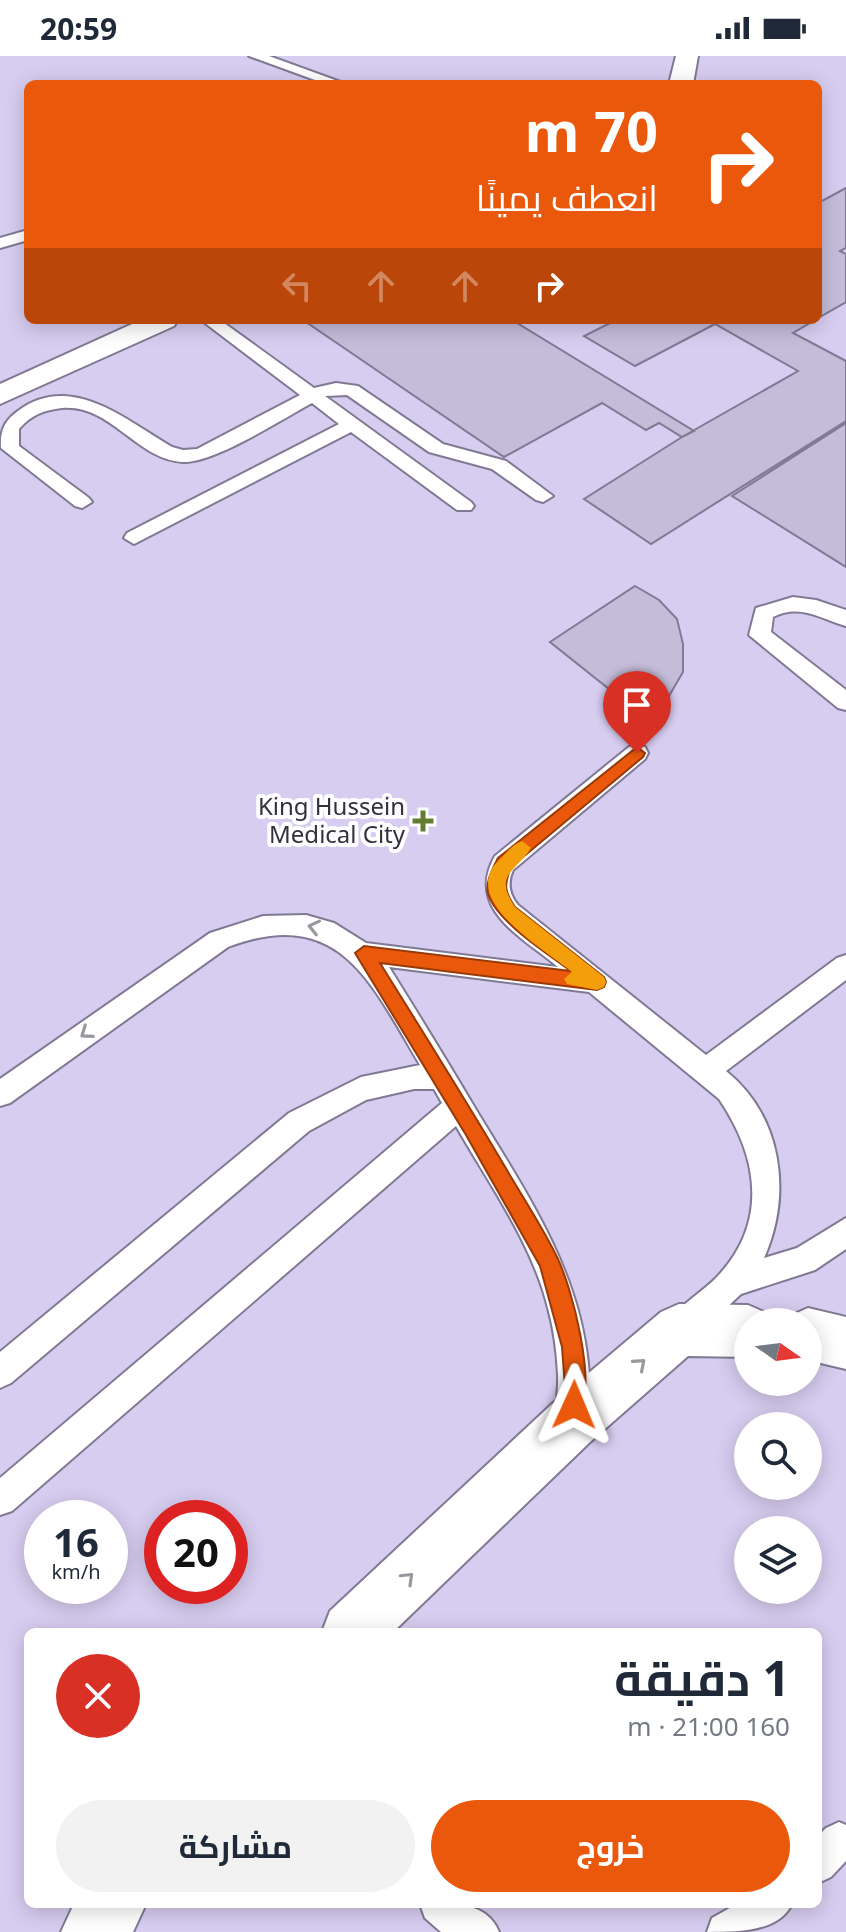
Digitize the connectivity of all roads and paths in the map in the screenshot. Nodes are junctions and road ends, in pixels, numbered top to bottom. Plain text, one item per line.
1 (256, 56) edge
2 (687, 56) edge
3 (305, 72) junction
4 (285, 80) dead end
5 (328, 80) edge
6 (682, 80) edge
7 (24, 236) edge
8 (0, 243) edge
9 (155, 324) edge
10 (215, 324) edge
11 (0, 395) edge
12 (313, 395) junction
13 (352, 424) junction
14 (543, 496) dead end
15 (82, 502) dead end
16 (464, 506) dead end
17 (134, 538) dead end
18 (846, 619) edge
19 (846, 702) edge
20 (637, 753) dead end
21 (364, 953) junction
22 (846, 966) edge
23 (597, 982) junction
24 (707, 1070) junction
25 (441, 1077) junction
26 (0, 1094) edge
27 (459, 1106) junction
28 (846, 1232) edge
29 (732, 1282) junction
30 (679, 1330) junction
31 (734, 1331) edge
32 (822, 1337) edge
33 (846, 1343) edge
34 (0, 1372) edge
35 (571, 1423) junction
36 (0, 1499) edge
37 (355, 1628) edge
38 (443, 1908) edge
39 (766, 1908) edge
40 (480, 1932) edge
41 (726, 1932) edge

1 - 3 lane
2 - 6 street
3 - 4 lane
3 - 5 lane
7 - 8 lane
9 - 11 street
10 - 12 lane
12 - 13 lane
12 - 14 lane
12 - 15 lane
13 - 16 lane
13 - 17 lane
18 - 19 lane
20 - 23 lane
21 - 23 lane
21 - 25 lane
21 -> 26 lane
22 - 24 lane
23 - 24 lane
24 - 29 lane
25 - 27 lane
25 - 34 lane
27 - 35 lane
27 - 36 lane
28 - 29 lane
29 - 30 lane
30 - 31 street
35 -> 30 street
32 - 33 street
37 -> 35 street
38 - 40 lane
39 - 41 lane

